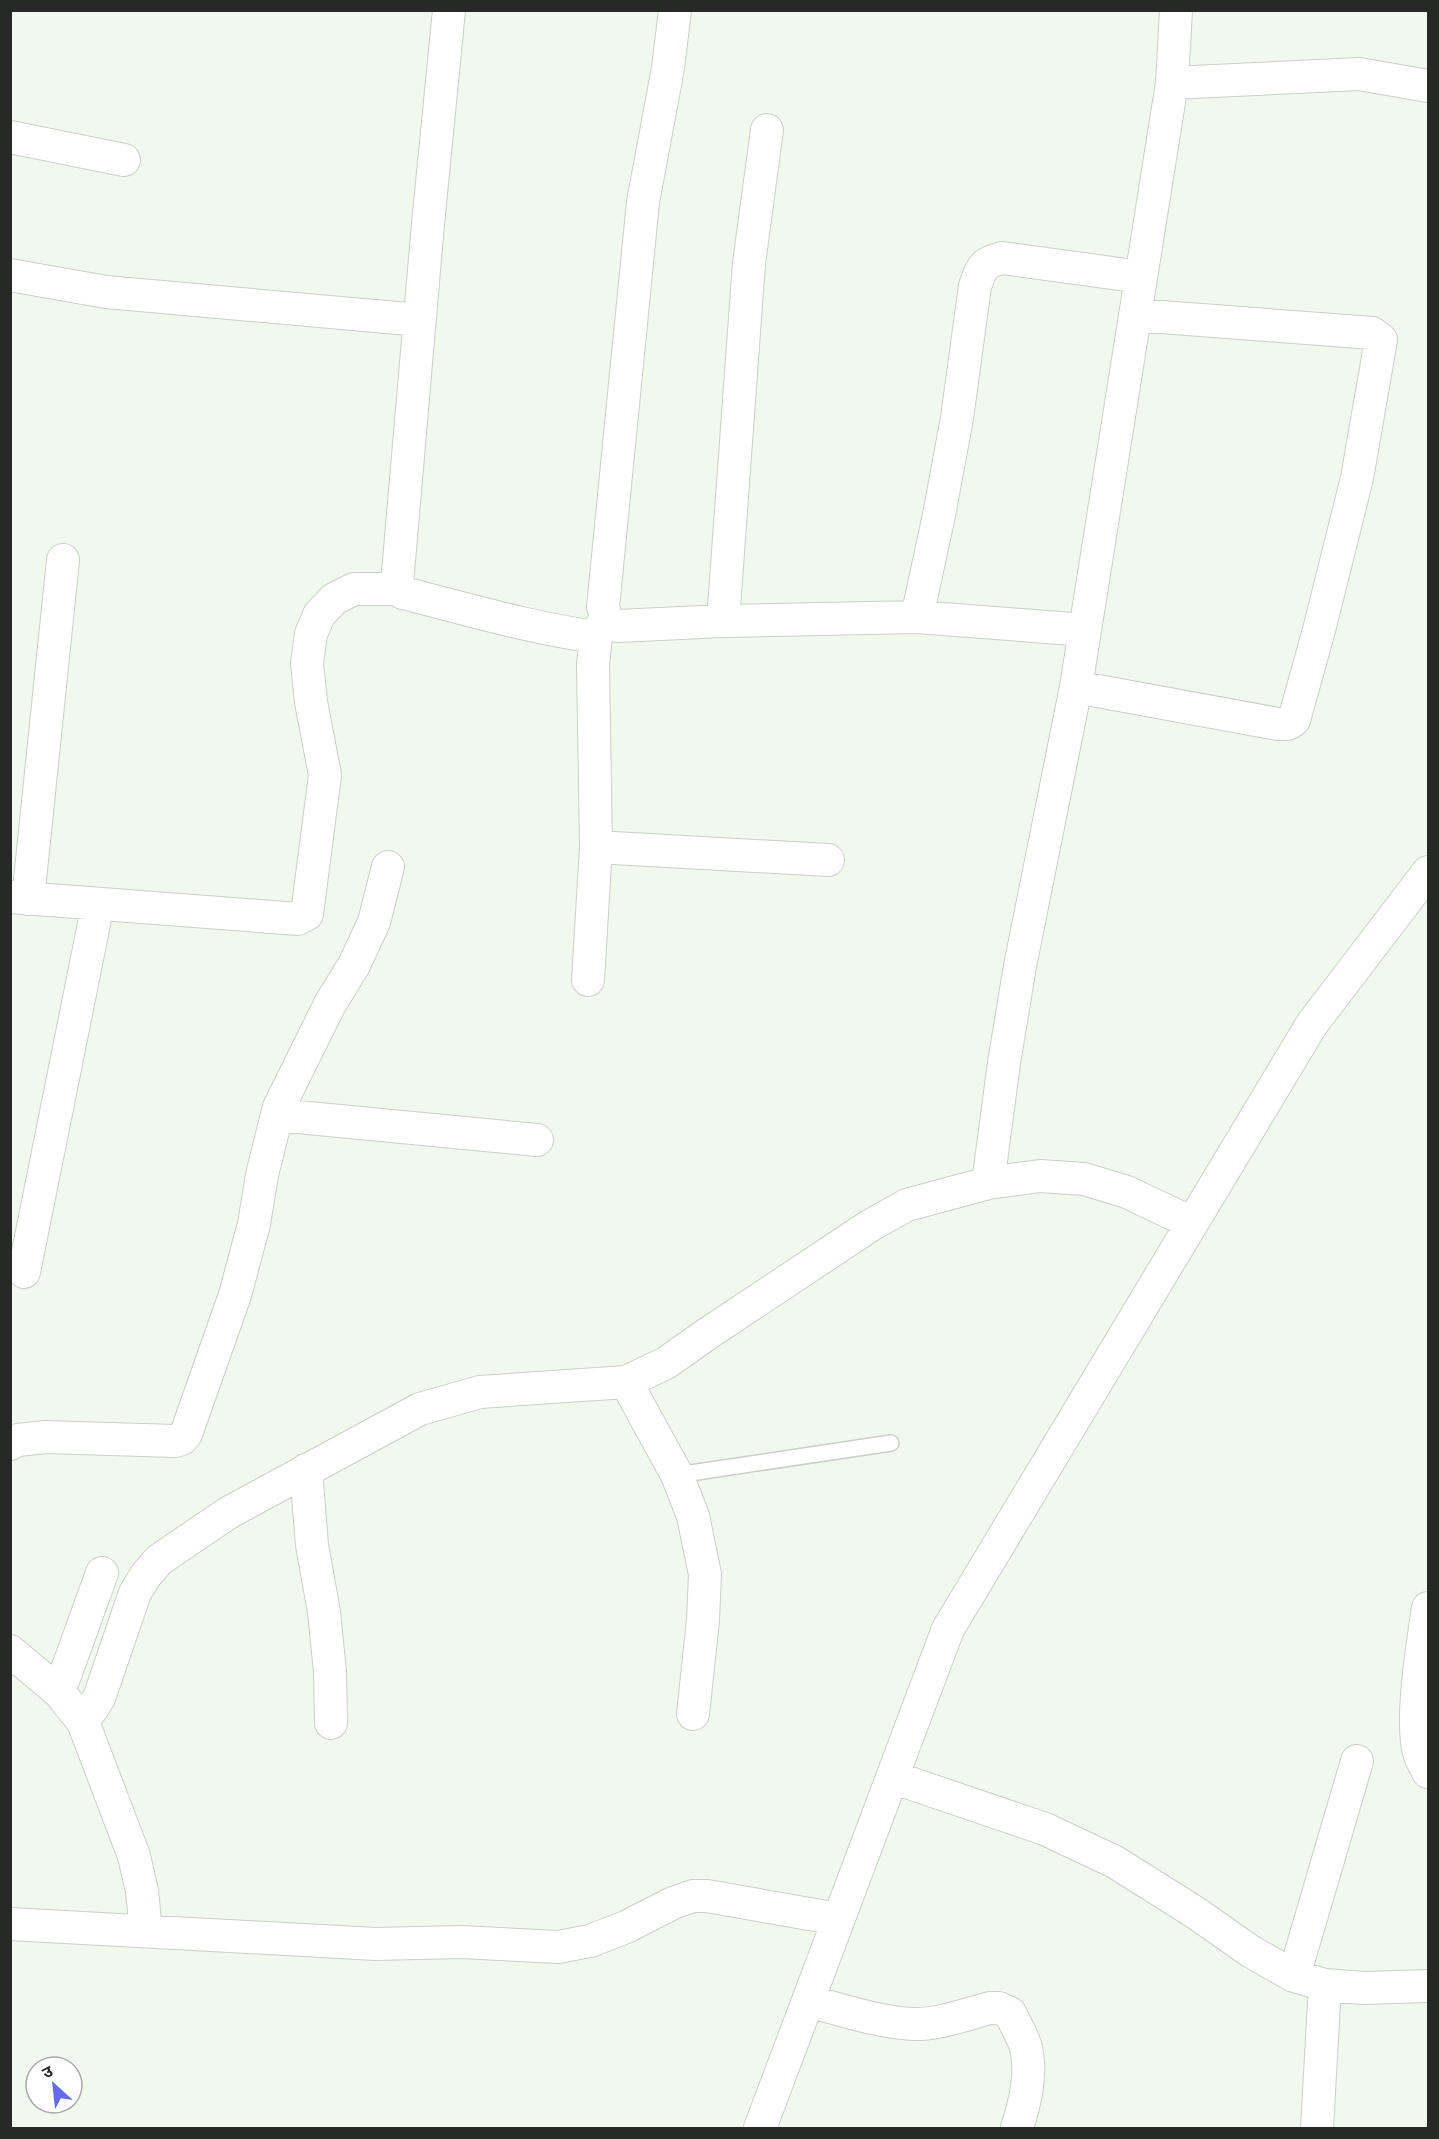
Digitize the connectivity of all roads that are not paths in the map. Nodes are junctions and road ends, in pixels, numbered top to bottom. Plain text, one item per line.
1 (449, 10) edge
2 (675, 10) edge
3 (1176, 10) edge
4 (1172, 83) junction
5 (1428, 86) edge
6 (767, 130) dead end
7 (10, 137) edge
8 (124, 160) dead end
9 (10, 275) edge
10 (1141, 277) junction
11 (1135, 315) junction
12 (420, 320) junction
13 (63, 560) dead end
14 (399, 589) junction
15 (917, 617) junction
16 (723, 621) junction
17 (601, 628) junction
18 (1084, 630) junction
19 (1076, 687) junction
20 (596, 847) junction
21 (828, 860) dead end
22 (388, 867) dead end
23 (1428, 872) edge
24 (19, 898) edge
25 (98, 904) junction
26 (588, 980) dead end
27 (277, 1115) junction
28 (537, 1140) dead end
29 (988, 1183) junction
30 (1192, 1223) junction
31 (24, 1272) dead end
32 (626, 1382) junction
33 (891, 1443) dead end
34 (10, 1444) edge
35 (306, 1470) junction
36 (677, 1475) junction
37 (102, 1573) dead end
38 (1428, 1608) edge
39 (10, 1651) edge
40 (59, 1692) junction
41 (693, 1714) dead end
42 (83, 1722) junction
43 (331, 1723) dead end
44 (1357, 1761) dead end
45 (1428, 1772) edge
46 (892, 1777) junction
47 (838, 1919) junction
48 (10, 1924) edge
49 (146, 1931) junction
50 (1294, 1976) junction
51 (1325, 1984) junction
52 (1428, 1986) edge
53 (808, 2001) junction
54 (760, 2128) edge
55 (1017, 2128) edge
56 (1317, 2128) edge

1 - 12 street
2 - 17 street
3 - 4 street
4 - 5 street
4 - 10 street
6 - 16 street
7 - 8 street
9 - 12 street
10 - 11 street
10 - 15 street
11 - 18 street
11 - 19 street
12 - 14 street
13 - 24 street
14 - 17 street
14 - 25 street
15 - 16 street
15 - 18 street
16 - 17 street
17 - 20 street
18 - 19 street
19 - 29 street
20 - 21 street
20 - 26 street
22 - 27 street
23 - 30 street
24 - 25 street
25 - 31 street
27 - 28 street
27 - 34 street
29 - 30 street
29 - 32 street
30 - 46 street
32 - 35 street
32 - 36 street
33 - 36 lane
35 - 42 street
35 - 43 street
36 - 41 street
37 - 40 street
38 - 45 street
39 - 40 street
40 - 42 street
42 - 49 street
44 - 50 street
46 - 47 street
46 - 50 street
47 - 49 street
47 - 53 street
48 - 49 street
50 - 51 street
51 - 52 street
51 - 56 street
53 - 54 street
53 - 55 street

